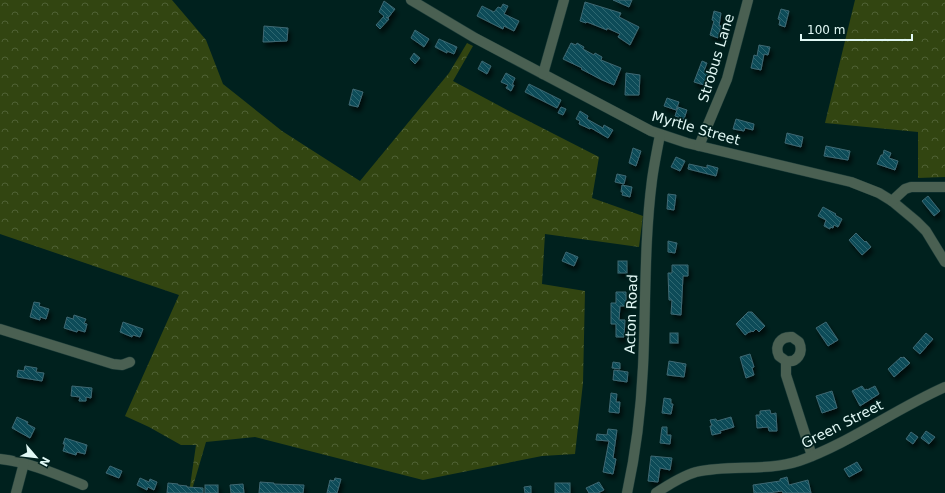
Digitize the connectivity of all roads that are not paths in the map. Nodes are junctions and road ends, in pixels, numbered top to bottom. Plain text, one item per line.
1 (412, 0) edge
2 (564, 0) edge
3 (748, 0) edge
4 (543, 74) junction
5 (660, 135) junction
6 (700, 146) junction
7 (945, 187) edge
8 (892, 201) junction
9 (945, 262) edge
10 (0, 329) edge
11 (786, 361) dead end
12 (130, 362) dead end
13 (945, 387) edge
14 (812, 456) junction
15 (0, 459) edge
16 (24, 463) junction
17 (83, 485) dead end
18 (16, 493) edge
19 (627, 493) edge
20 (656, 493) edge

1 - 4 street, Myrtle Street
2 - 4 street
3 - 6 street, Strobus Lane
4 - 5 street, Myrtle Street
5 - 6 street, Myrtle Street
5 - 19 street, Acton Road
6 - 8 street, Myrtle Street
7 - 8 street
8 - 9 street, Myrtle Street
10 - 12 street
11 - 14 street
13 - 14 street, Green Street
14 - 20 street, Green Street
15 - 16 street
16 - 17 street
16 - 18 street

